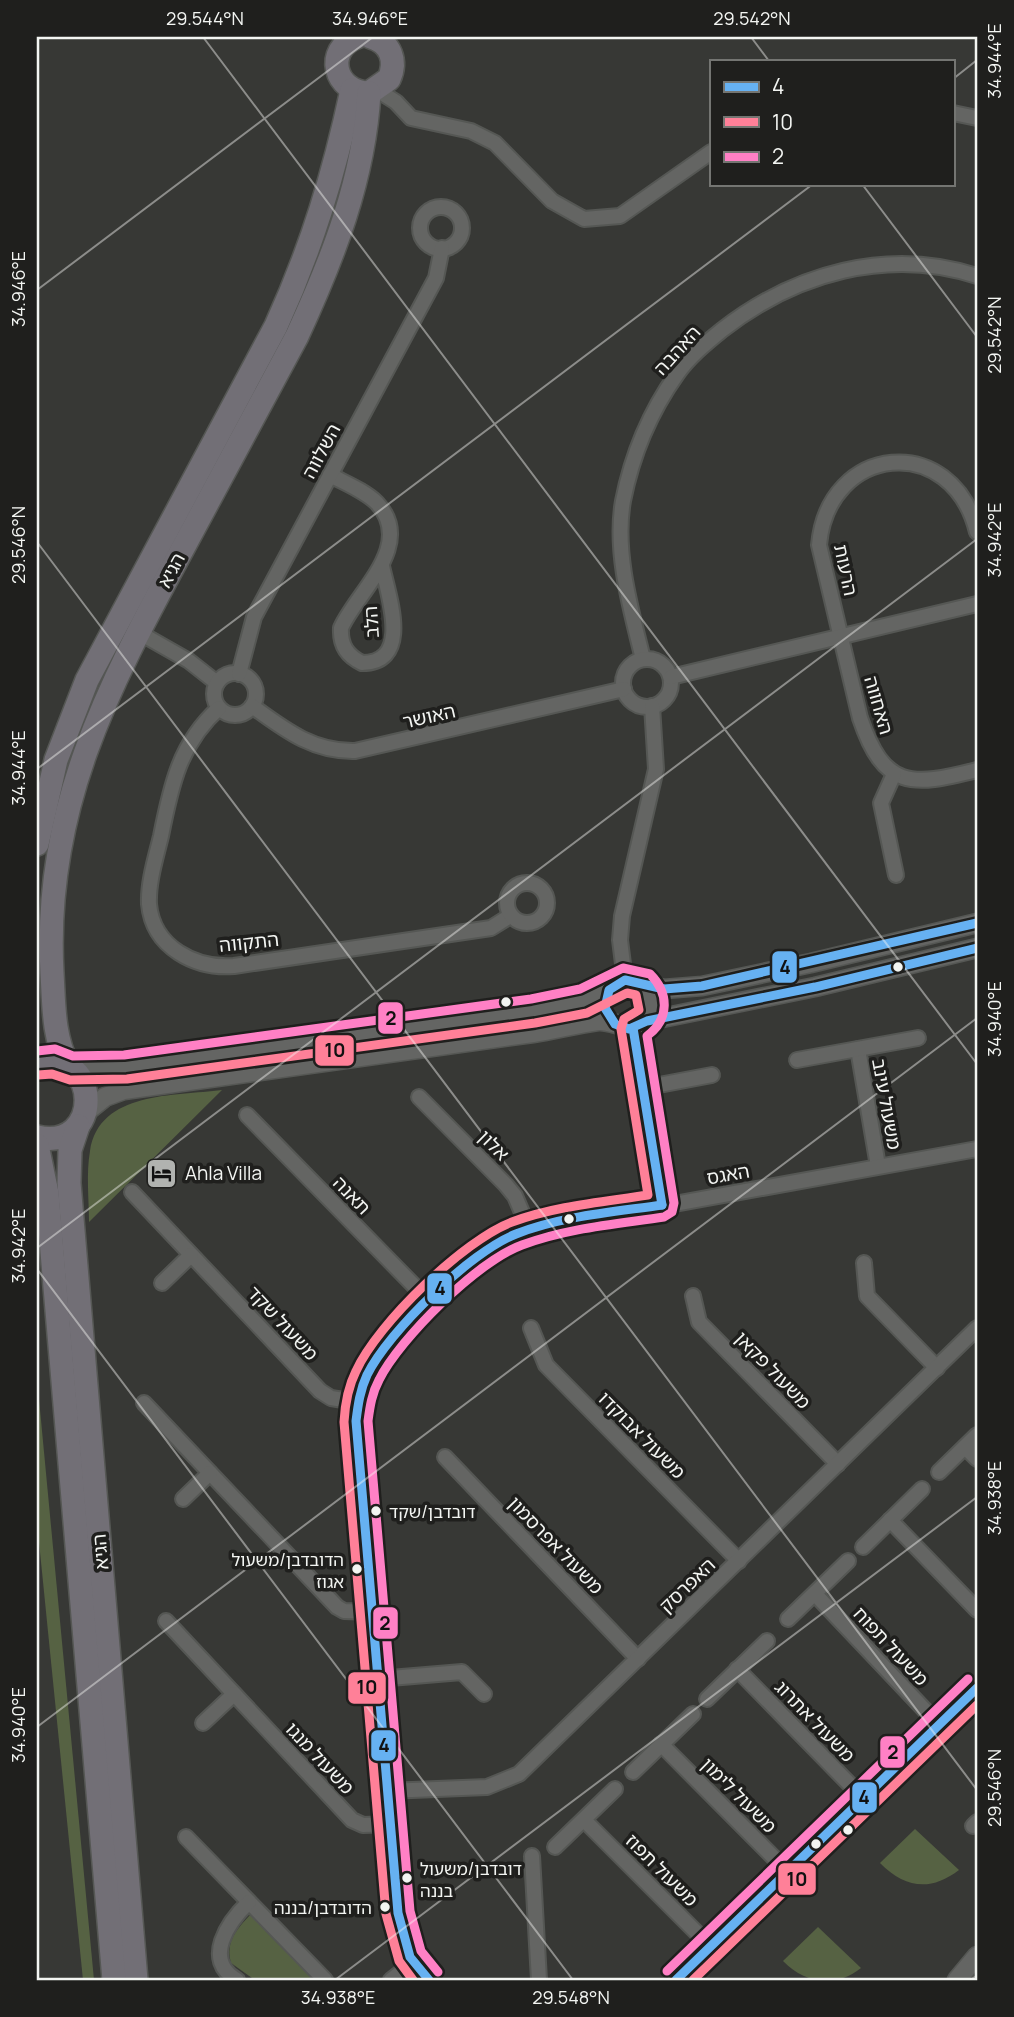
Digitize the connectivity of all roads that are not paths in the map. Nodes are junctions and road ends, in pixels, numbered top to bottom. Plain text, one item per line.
1 (363, 38) edge
2 (366, 91) junction
3 (954, 113) edge
4 (977, 118) edge
5 (710, 153) edge
6 (442, 248) dead end
7 (977, 276) edge
8 (330, 475) junction
9 (977, 532) edge
10 (382, 566) junction
11 (977, 604) edge
12 (138, 632) junction
13 (841, 636) junction
14 (643, 659) junction
15 (239, 674) junction
16 (671, 677) junction
17 (217, 683) junction
18 (624, 689) junction
19 (252, 706) junction
20 (652, 706) junction
21 (219, 708) junction
22 (977, 770) edge
23 (894, 774) junction
24 (37, 844) edge
25 (896, 875) dead end
26 (510, 916) dead end
27 (977, 923) edge
28 (977, 948) edge
29 (626, 984) junction
30 (615, 1024) junction
31 (640, 1025) junction
32 (918, 1038) dead end
33 (858, 1049) junction
34 (797, 1060) dead end
35 (37, 1063) edge
36 (69, 1067) junction
37 (712, 1075) dead end
38 (643, 1088) junction
39 (419, 1097) dead end
40 (247, 1115) dead end
41 (81, 1119) junction
42 (37, 1137) edge
43 (37, 1145) edge
44 (977, 1149) edge
45 (878, 1166) junction
46 (132, 1192) dead end
47 (662, 1205) junction
48 (528, 1229) junction
49 (191, 1255) junction
50 (864, 1263) dead end
51 (162, 1283) dead end
52 (693, 1296) dead end
53 (430, 1301) junction
54 (531, 1328) dead end
55 (977, 1328) edge
56 (937, 1368) junction
57 (356, 1402) junction
58 (145, 1403) dead end
59 (977, 1435) edge
60 (965, 1447) junction
61 (445, 1457) dead end
62 (977, 1460) edge
63 (838, 1464) junction
64 (939, 1472) dead end
65 (210, 1473) junction
66 (922, 1489) dead end
67 (183, 1499) dead end
68 (890, 1520) junction
69 (863, 1547) dead end
70 (739, 1561) junction
71 (848, 1561) dead end
72 (815, 1594) junction
73 (977, 1610) edge
74 (372, 1612) junction
75 (789, 1619) dead end
76 (166, 1622) dead end
77 (767, 1641) dead end
78 (638, 1659) junction
79 (737, 1669) junction
80 (378, 1679) junction
81 (977, 1688) edge
82 (234, 1694) junction
83 (484, 1694) dead end
84 (707, 1699) dead end
85 (693, 1714) dead end
86 (203, 1723) dead end
87 (939, 1725) junction
88 (662, 1744) junction
89 (633, 1772) dead end
90 (615, 1789) dead end
91 (387, 1791) junction
92 (864, 1799) junction
93 (584, 1820) junction
94 (390, 1824) junction
95 (186, 1838) dead end
96 (555, 1847) dead end
97 (532, 1856) dead end
98 (789, 1872) junction
99 (249, 1902) junction
100 (712, 1948) junction
101 (977, 1956) edge
102 (414, 1962) junction
103 (114, 1980) edge
104 (136, 1980) edge
105 (237, 1980) edge
106 (325, 1980) edge
107 (391, 1980) edge
108 (429, 1980) edge
109 (539, 1980) edge
110 (676, 1980) edge
111 (957, 1980) edge

1 - 2 highway
1 - 2 highway
2 - 5 street
2 - 12 highway, הגיא
2 - 24 highway, הגיא
3 - 4 street
6 - 8 street, השלווה
7 - 14 street, האהבה
8 - 10 street, הלב
8 - 15 street, השלווה
9 - 13 street, הרעות
10 - 10 street, הלב
11 - 13 street
12 - 17 street
12 - 36 highway, הגיא
13 - 16 street
13 - 23 street, האחווה
14 - 16 street
14 - 18 street
15 - 17 street
15 - 19 street
16 - 20 street
17 - 21 street
18 - 19 street, האושר
18 - 20 street
19 - 21 street
20 - 29 street
21 - 26 street, התקווה
22 - 23 street
23 - 25 street
27 - 29 street
28 - 31 street
29 - 30 street
29 - 31 street
29 - 36 street
30 - 31 street
30 - 41 street
31 - 38 street
32 - 33 street, משעול עינב
33 - 34 street, משעול עינב
33 - 45 street, משעול עינב
35 - 36 highway
36 - 41 highway, הגיא
37 - 38 street
38 - 47 street
39 - 48 street, אלון
40 - 53 street, תאנה
41 - 42 highway
41 - 104 highway, הגיא
43 - 103 highway, הגיא
44 - 45 street, האגס
45 - 47 street, האגס
46 - 49 street, משעול שקד
47 - 48 street, האגס
48 - 53 street, האגס
49 - 51 street
49 - 57 street, משעול שקד
50 - 56 street
52 - 63 street, משעול פקאן
53 - 57 street, האגס
54 - 70 street, משעול אבוקדו
55 - 56 street, האפרסק
56 - 63 street, האפרסק
57 - 74 street
58 - 65 street
59 - 60 street
60 - 62 street
60 - 64 street
61 - 78 street, משעול אפרסמון
63 - 70 street, האפרסק
65 - 67 street
65 - 74 street
66 - 68 street
68 - 69 street
68 - 73 street
70 - 78 street, האפרסק
71 - 72 street
72 - 75 street
72 - 87 street, משעול תפוח
74 - 80 street
76 - 82 street, משעול מנגו
77 - 79 street
78 - 91 street, האפרסק
79 - 84 street
79 - 92 street, משעול אתרוג
80 - 83 street
80 - 91 street
81 - 87 street
82 - 86 street
82 - 94 street, משעול מנגו
85 - 88 street
87 - 92 street
88 - 89 street
88 - 98 street, משעול לימון
90 - 93 street
91 - 94 street
92 - 98 street
93 - 96 street
93 - 100 street, משעול תפוז
94 - 102 street
95 - 99 street
97 - 109 street
98 - 100 street
99 - 105 street
99 - 106 street
100 - 110 street
101 - 111 street
102 - 107 street
102 - 108 street

